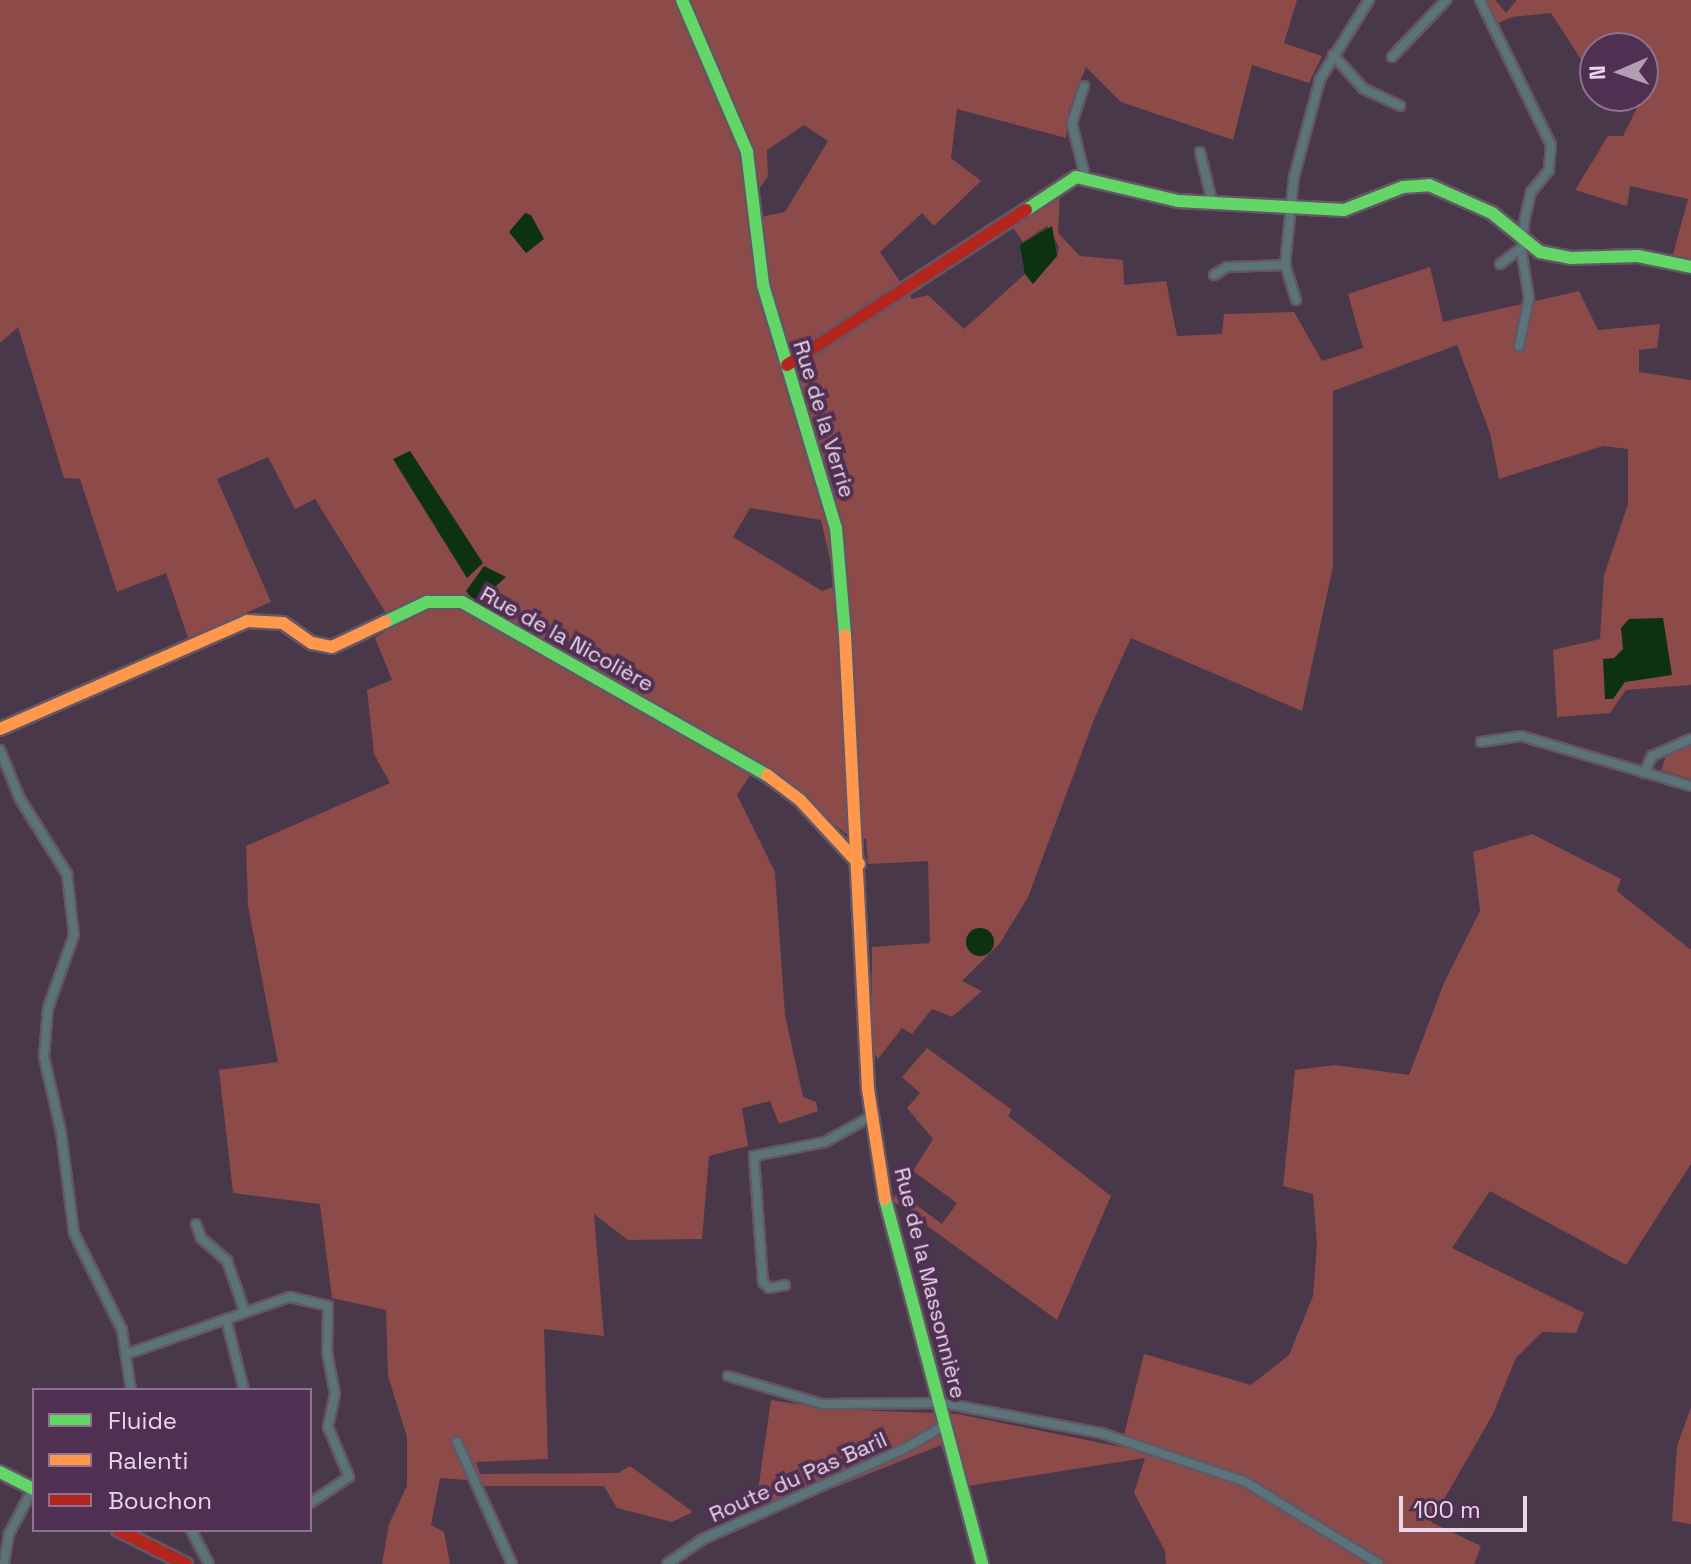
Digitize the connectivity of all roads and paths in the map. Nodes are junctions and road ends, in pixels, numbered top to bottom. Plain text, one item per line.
1 (682, 0) edge
2 (1369, 0) edge
3 (1446, 0) edge
4 (1480, 0) edge
5 (1333, 55) junction
6 (1392, 57) dead end
7 (1084, 86) dead end
8 (1400, 106) dead end
9 (1200, 152) dead end
10 (1085, 176) junction
11 (1212, 201) junction
12 (1292, 206) junction
13 (1523, 243) junction
14 (1500, 264) dead end
15 (1285, 265) junction
16 (1691, 267) edge
17 (1214, 275) dead end
18 (1296, 300) dead end
19 (1519, 346) dead end
20 (787, 365) junction
21 (0, 729) edge
22 (1691, 739) edge
23 (1481, 742) dead end
24 (0, 750) edge
25 (1644, 773) junction
26 (1691, 786) edge
27 (860, 864) junction
28 (872, 1116) junction
29 (196, 1224) dead end
30 (785, 1285) dead end
31 (245, 1312) junction
32 (226, 1319) junction
33 (127, 1354) junction
34 (728, 1376) dead end
35 (131, 1388) edge
36 (243, 1388) edge
37 (940, 1403) junction
38 (945, 1425) junction
39 (457, 1442) dead end
40 (0, 1472) edge
41 (32, 1487) edge
42 (32, 1492) edge
43 (312, 1502) edge
44 (122, 1532) edge
45 (192, 1532) edge
46 (4, 1564) edge
47 (186, 1564) edge
48 (209, 1564) edge
49 (512, 1564) edge
50 (667, 1564) edge
51 (982, 1564) edge
52 (1379, 1564) edge

1 - 20 street, Rue de la Verrie
2 - 5 street
3 - 6 street
4 - 13 street
5 - 8 street
5 - 12 street
7 - 10 street
9 - 11 street
10 - 11 street
10 - 20 street
11 - 12 street
12 - 13 street
12 - 15 street
13 - 14 street
13 - 16 street
13 - 19 street
15 - 17 street
15 - 18 street
20 - 27 street, Rue de la Verrie
21 - 27 street, Rue de la Nicolière
22 - 25 street
23 - 25 street
24 - 33 street
25 - 26 street
27 - 28 street, Rue de la Massonnière
28 - 30 street
28 - 37 street, Rue de la Massonnière
29 - 31 street
31 - 32 street
31 - 43 street
32 - 33 street
32 - 36 street
33 - 35 street
34 - 37 street
37 - 38 street, Rue de la Massonnière
37 - 52 street
38 - 50 street, Route du Pas Baril
38 - 51 street, Rue de la Massonnière
39 - 49 street
40 - 41 street
42 - 46 street
44 - 47 street
45 - 48 street

